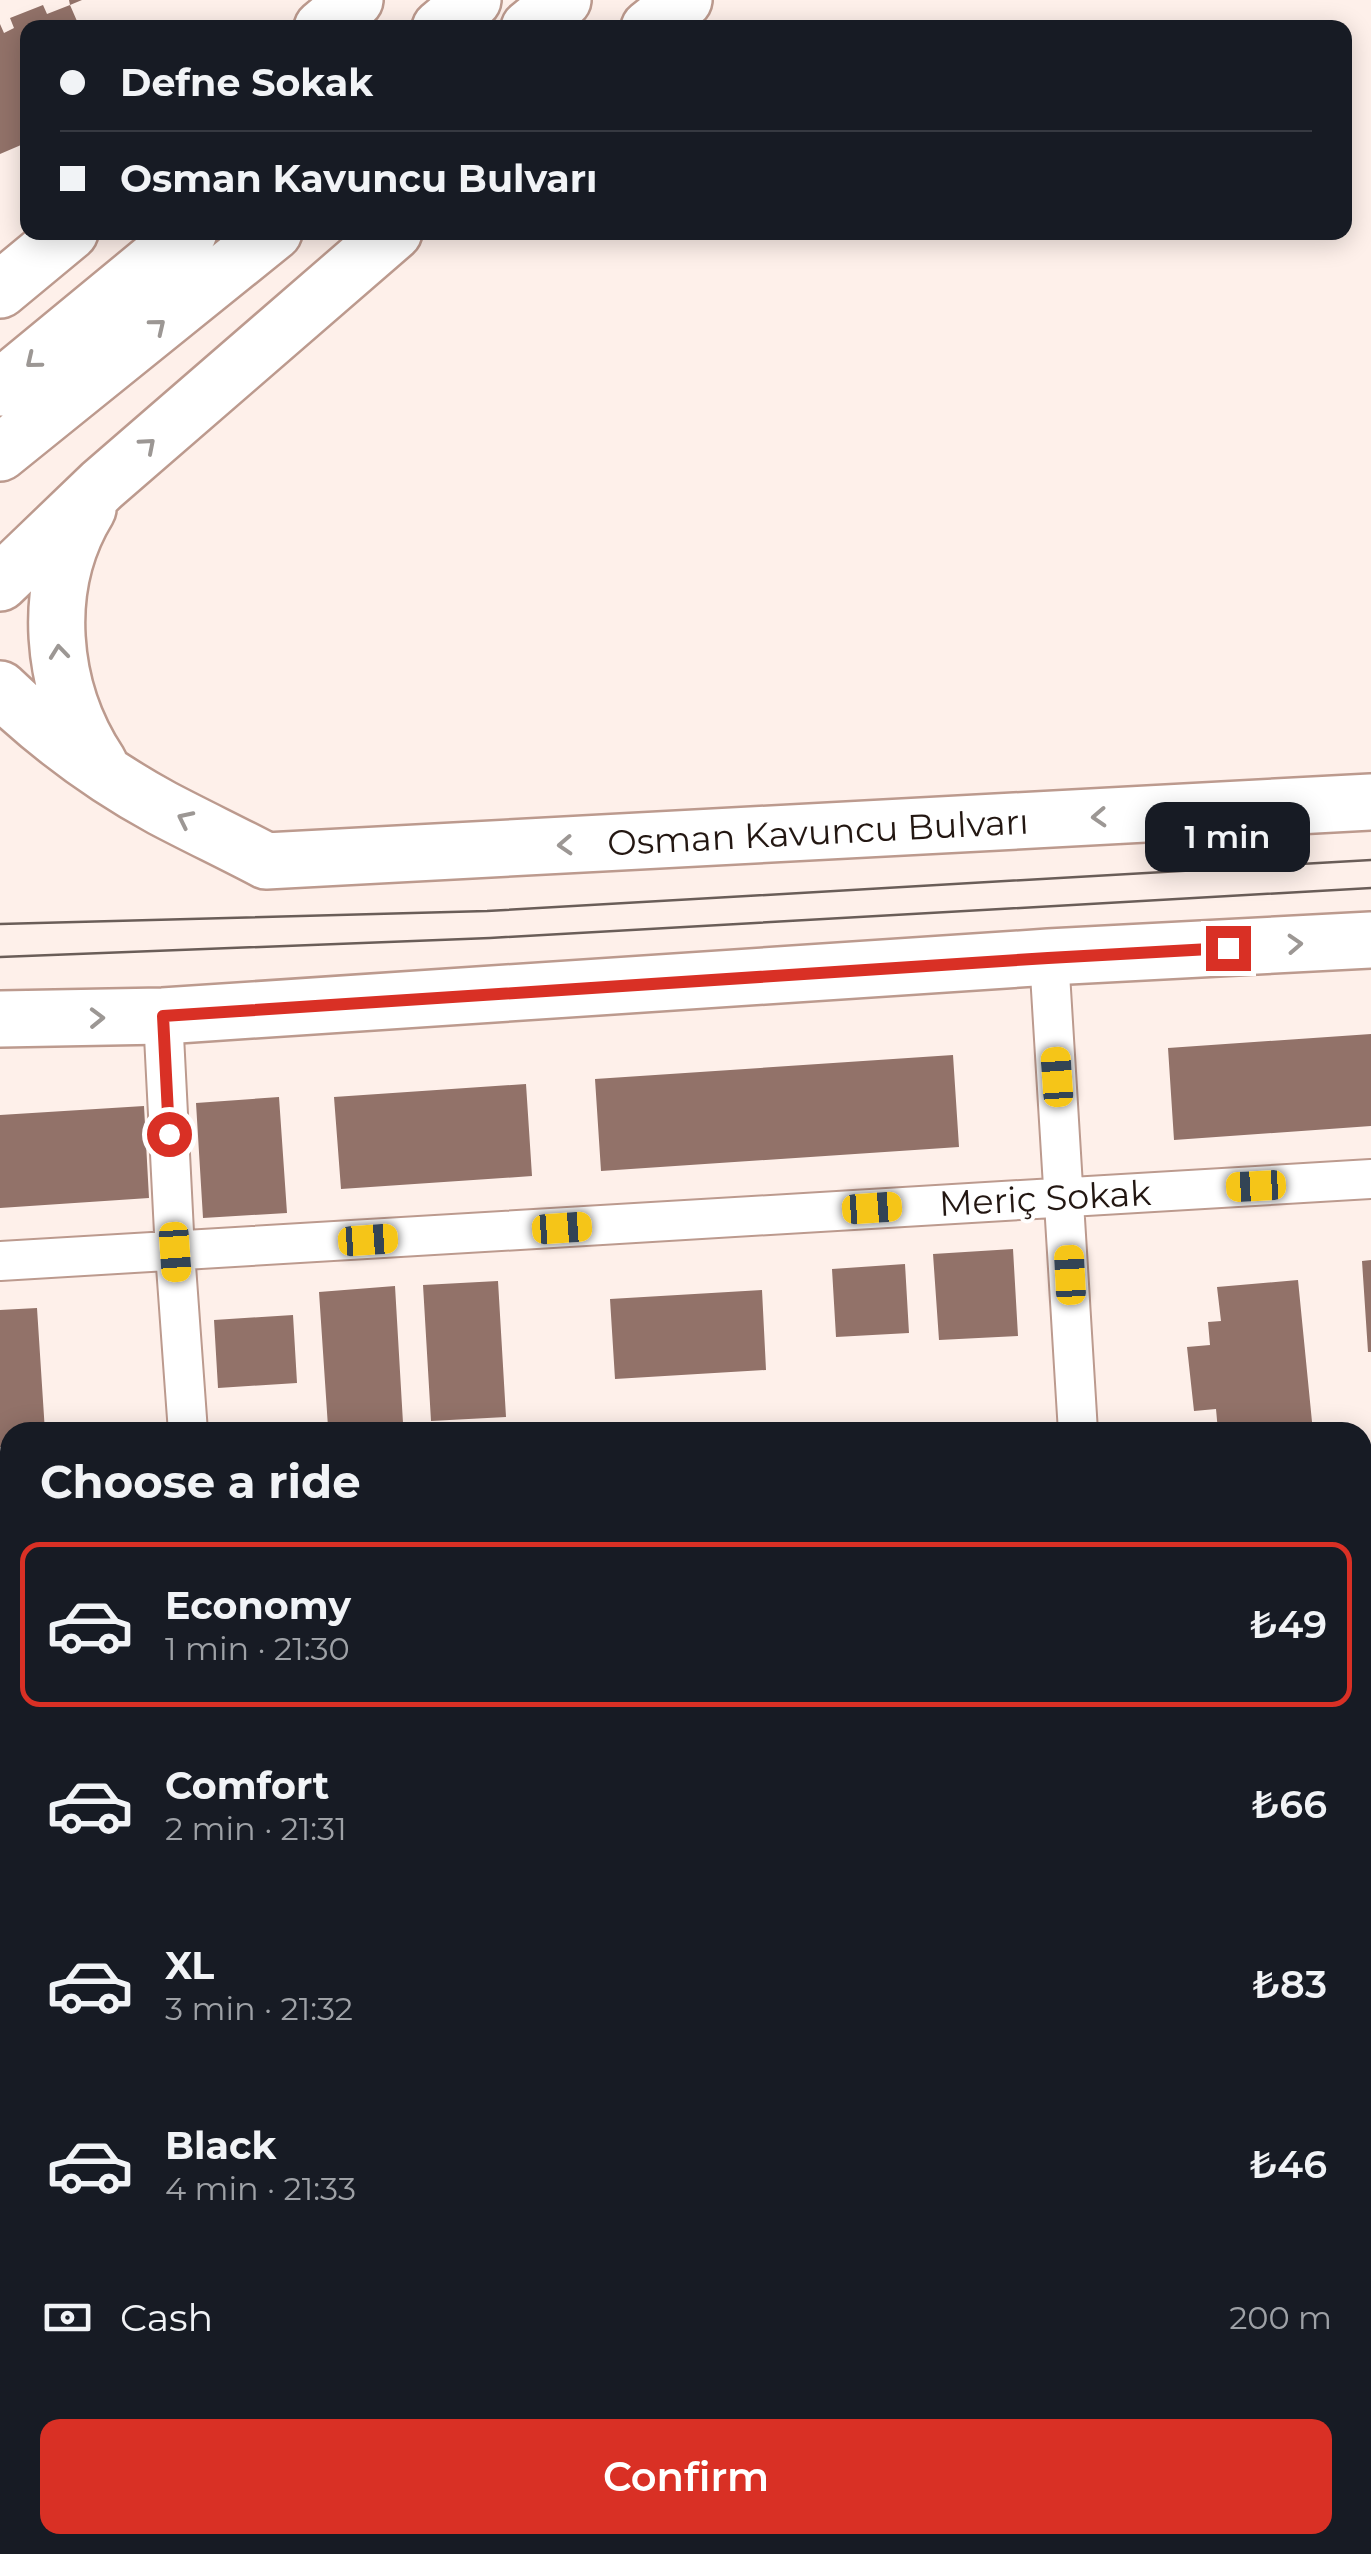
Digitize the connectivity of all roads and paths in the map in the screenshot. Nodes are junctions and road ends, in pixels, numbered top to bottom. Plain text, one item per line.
1 (355, 0) edge
2 (473, 0) edge
3 (563, 0) edge
4 (684, 0) edge
5 (331, 20) edge
6 (449, 20) edge
7 (539, 20) edge
8 (658, 20) edge
9 (60, 240) edge
10 (179, 240) edge
11 (264, 240) edge
12 (385, 240) edge
13 (0, 290) edge
14 (0, 388) edge
15 (0, 454) edge
16 (102, 486) junction
17 (8, 572) edge
18 (0, 689) edge
19 (106, 774) junction
20 (1371, 802) edge
21 (1371, 940) edge
22 (1048, 958) junction
23 (163, 1016) junction
24 (0, 1019) edge
25 (1371, 1179) edge
26 (1065, 1196) junction
27 (175, 1252) junction
28 (0, 1260) edge
29 (187, 1422) edge
30 (1077, 1422) edge

1 - 5 highway
2 - 6 highway
3 - 7 highway
4 - 8 highway
9 - 13 highway
10 -> 14 highway
15 -> 11 highway
16 -> 12 highway
16 - 17 highway
19 -> 16 highway
18 - 19 highway
20 -> 19 highway, Osman Kavuncu Bulvarı
22 -> 21 highway
22 - 23 highway
22 - 26 street
24 -> 23 highway
23 - 27 street
25 - 26 street, Meriç Sokak
26 - 27 street, Meriç Sokak
26 - 30 street
27 - 28 street, Meriç Sokak
27 - 29 street

